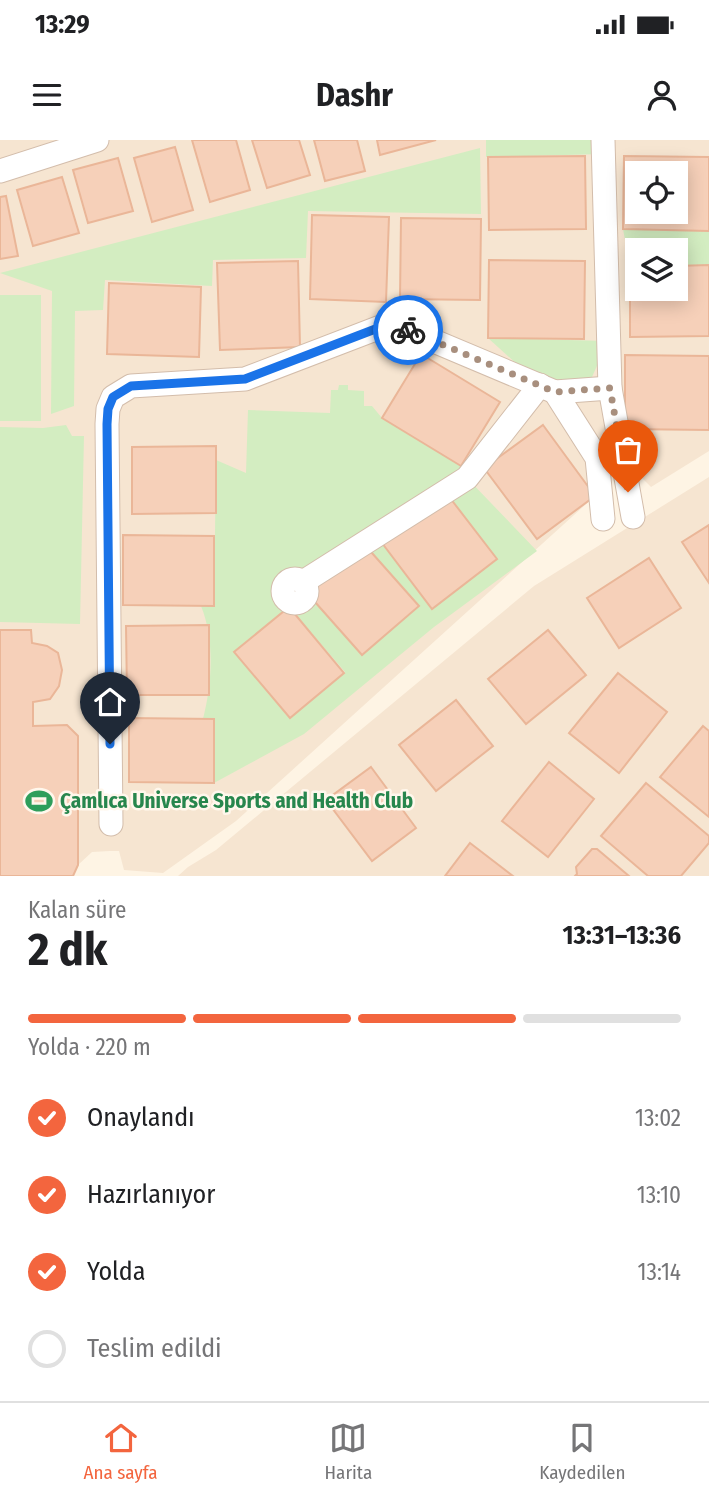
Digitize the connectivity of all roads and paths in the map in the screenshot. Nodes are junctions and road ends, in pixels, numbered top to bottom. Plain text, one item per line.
1 (97, 140) edge
2 (603, 140) edge
3 (0, 171) edge
4 (610, 388) junction
5 (548, 389) junction
6 (633, 517) dead end
7 (603, 519) dead end
8 (303, 582) dead end
9 (111, 824) dead end

1 - 3 street
2 - 4 street
4 - 5 street
4 - 6 street
5 - 7 street
5 - 8 street
5 - 9 street

